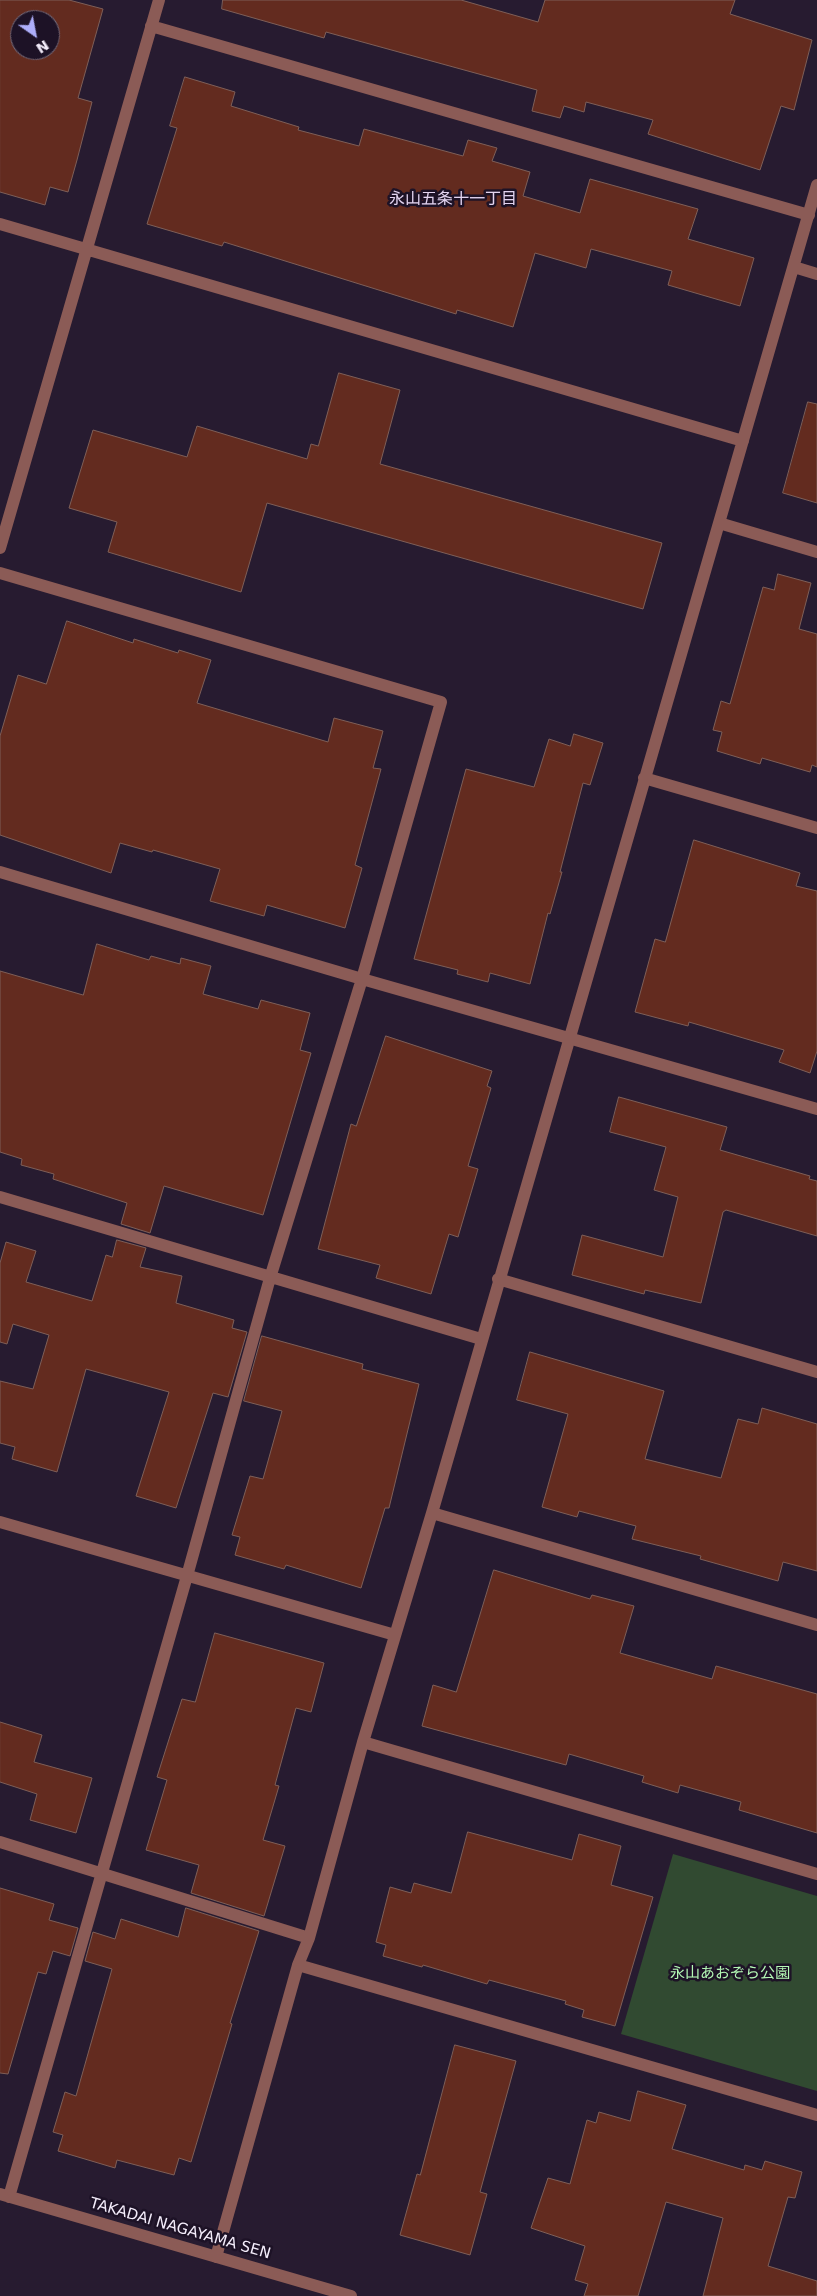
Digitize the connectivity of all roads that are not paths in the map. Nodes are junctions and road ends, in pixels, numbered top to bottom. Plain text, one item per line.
1 (158, 0) edge
2 (151, 26) junction
3 (817, 185) edge
4 (809, 215) junction
5 (0, 224) edge
6 (86, 249) junction
7 (794, 267) junction
8 (817, 274) edge
9 (743, 441) junction
10 (719, 523) junction
11 (0, 548) edge
12 (817, 552) edge
13 (0, 573) edge
14 (644, 778) junction
15 (817, 828) edge
16 (0, 872) edge
17 (362, 979) junction
18 (570, 1037) junction
19 (817, 1109) edge
20 (0, 1197) edge
21 (270, 1278) junction
22 (498, 1278) junction
23 (481, 1339) junction
24 (817, 1372) edge
25 (432, 1514) junction
26 (0, 1522) edge
27 (187, 1576) junction
28 (817, 1625) edge
29 (395, 1635) junction
30 (363, 1742) junction
31 (0, 1842) edge
32 (102, 1874) junction
33 (817, 1874) edge
34 (309, 1938) junction
35 (298, 1964) junction
36 (817, 2115) edge
37 (4, 2195) edge
38 (216, 2257) junction
39 (351, 2296) edge

1 - 2 street
2 - 4 street
2 - 6 street
3 - 4 street
4 - 7 street
5 - 6 street
6 - 9 street
6 - 11 street
7 - 8 street
7 - 9 street
9 - 10 street
10 - 12 street
10 - 14 street
13 - 17 street
14 - 15 street
14 - 18 street
16 - 17 street
17 - 18 street
17 - 21 street
18 - 19 street
18 - 22 street
20 - 21 street
21 - 23 street
21 - 27 street
22 - 23 street
22 - 24 street
23 - 25 street
25 - 28 street
25 - 29 street
26 - 27 street
27 - 29 street
27 - 32 street
29 - 30 street
30 - 33 street
30 - 34 street
31 - 32 street
32 - 34 street
32 - 37 street
34 - 35 street
35 - 36 street
35 - 38 street
37 - 38 street, TAKADAI NAGAYAMA SEN
38 - 39 street, TAKADAI NAGAYAMA SEN

